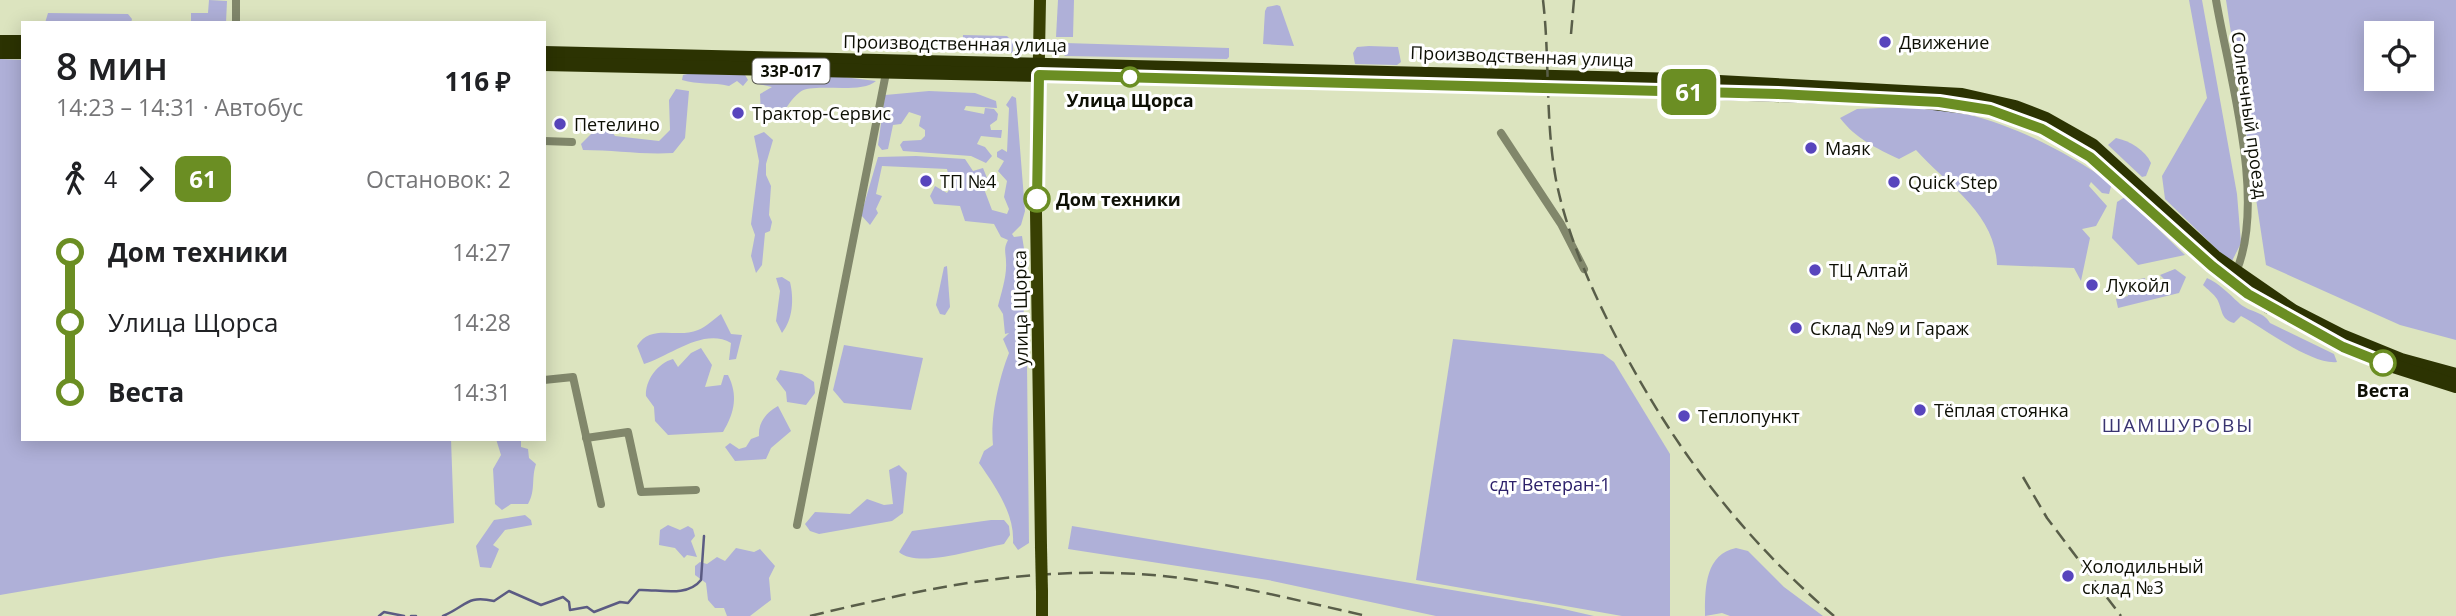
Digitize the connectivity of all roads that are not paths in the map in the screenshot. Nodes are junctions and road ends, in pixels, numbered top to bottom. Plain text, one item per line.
1 (236, 0) edge
2 (1040, 0) edge
3 (2216, 0) edge
4 (236, 21) edge
5 (0, 42) edge
6 (21, 42) edge
7 (0, 52) edge
8 (21, 52) edge
9 (546, 52) edge
10 (546, 64) edge
11 (1039, 70) junction
12 (886, 73) junction
13 (1759, 88) junction
14 (1501, 133) dead end
15 (546, 141) edge
16 (572, 142) dead end
17 (1584, 269) dead end
18 (2235, 274) junction
19 (2456, 375) edge
20 (546, 380) edge
21 (2456, 386) edge
22 (586, 438) junction
23 (696, 490) dead end
24 (601, 504) dead end
25 (797, 525) dead end
26 (1042, 616) edge

1 - 4 street
2 - 11 main road, улица Щорса
3 - 18 street, Солнечный проезд
5 - 6 highway
7 - 8 highway
9 - 11 highway, Производственная улица / 33Р-017
10 - 12 highway, Производственная улица / 33Р-017
11 - 12 highway, Производственная улица / 33Р-017
11 - 13 highway, Производственная улица / 33Р-017
11 - 26 main road, улица Щорса, bridge
12 - 25 street
13 - 18 highway, Производственная улица / 33Р-017
13 - 21 highway, Производственная улица / 33Р-017
14 - 17 street
15 - 16 street
18 - 19 highway, Производственная улица / 33Р-017
20 - 22 street
22 - 23 street
22 - 24 street

